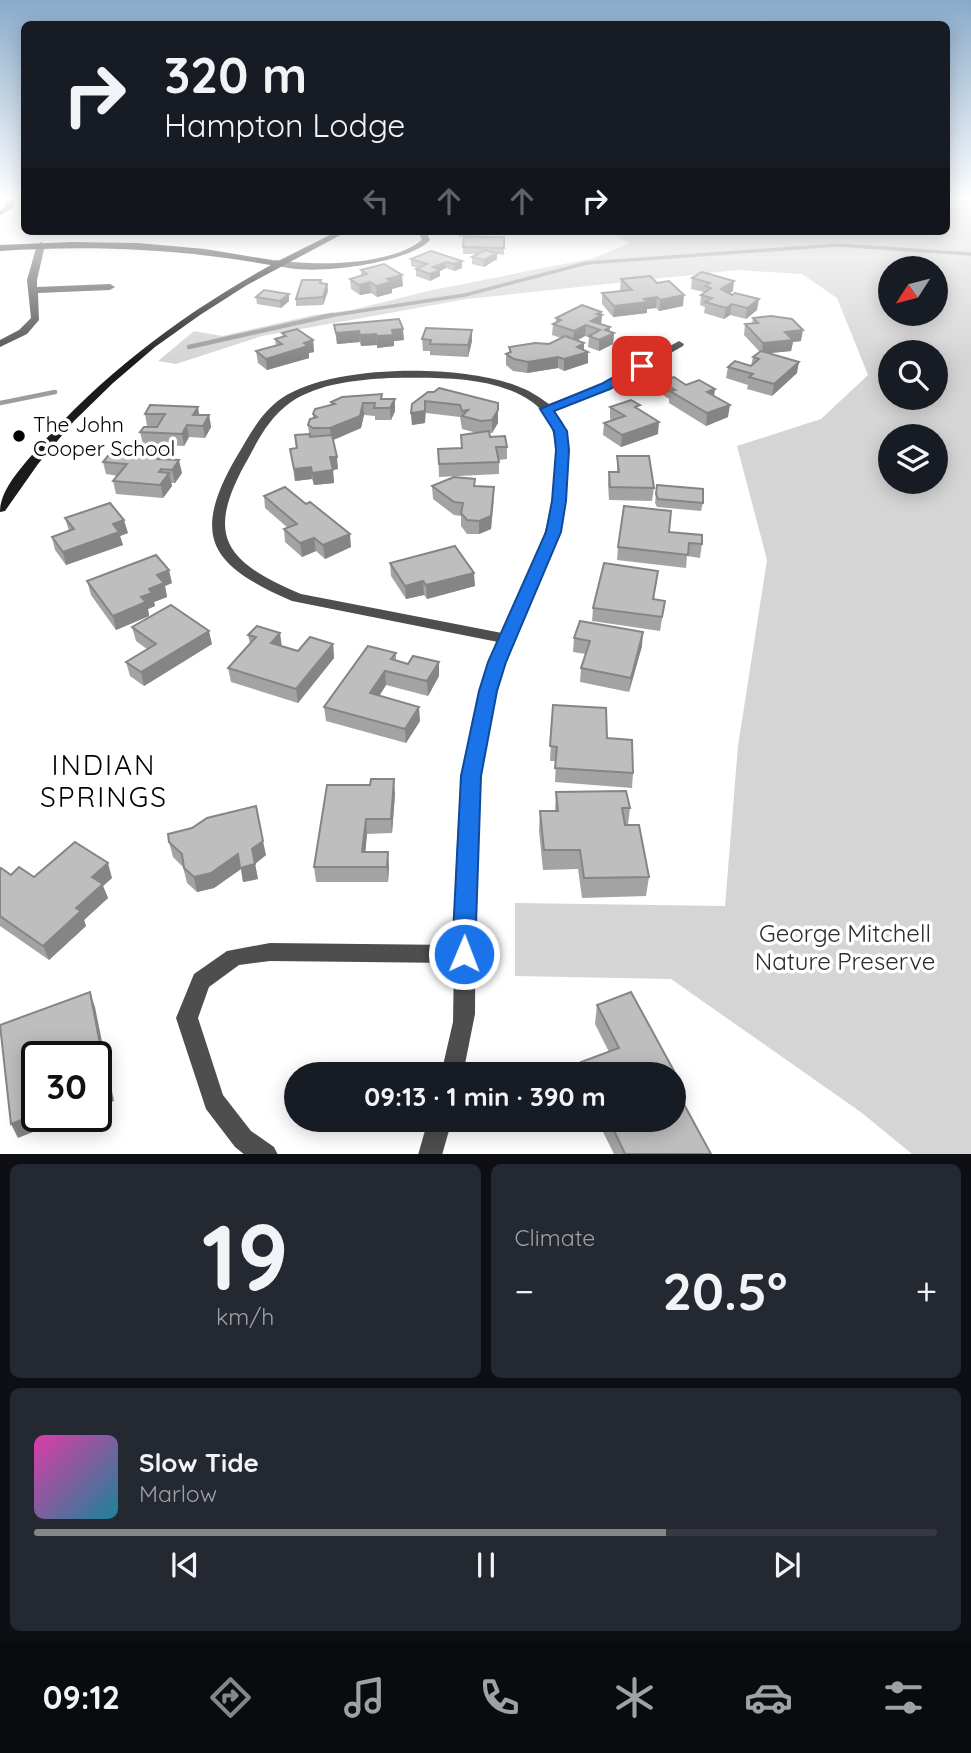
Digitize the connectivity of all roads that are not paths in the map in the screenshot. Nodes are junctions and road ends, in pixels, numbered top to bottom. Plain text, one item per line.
1 (38, 254) edge
2 (231, 254) edge
3 (295, 254) edge
4 (396, 254) edge
5 (276, 263) junction
6 (110, 287) dead end
7 (33, 290) junction
8 (0, 344) edge
9 (679, 344) dead end
10 (547, 409) junction
11 (0, 508) edge
12 (507, 639) junction
13 (464, 954) junction
14 (455, 1062) edge
15 (436, 1132) edge
16 (266, 1154) edge
17 (430, 1154) edge

1 - 7 street
2 - 5 street
3 - 5 street
4 - 5 street
5 - 11 street
6 - 7 street
7 - 8 street
9 - 10 street
10 - 12 street
10 - 12 street
12 - 13 street
13 - 14 street
13 - 16 street
15 - 17 street

